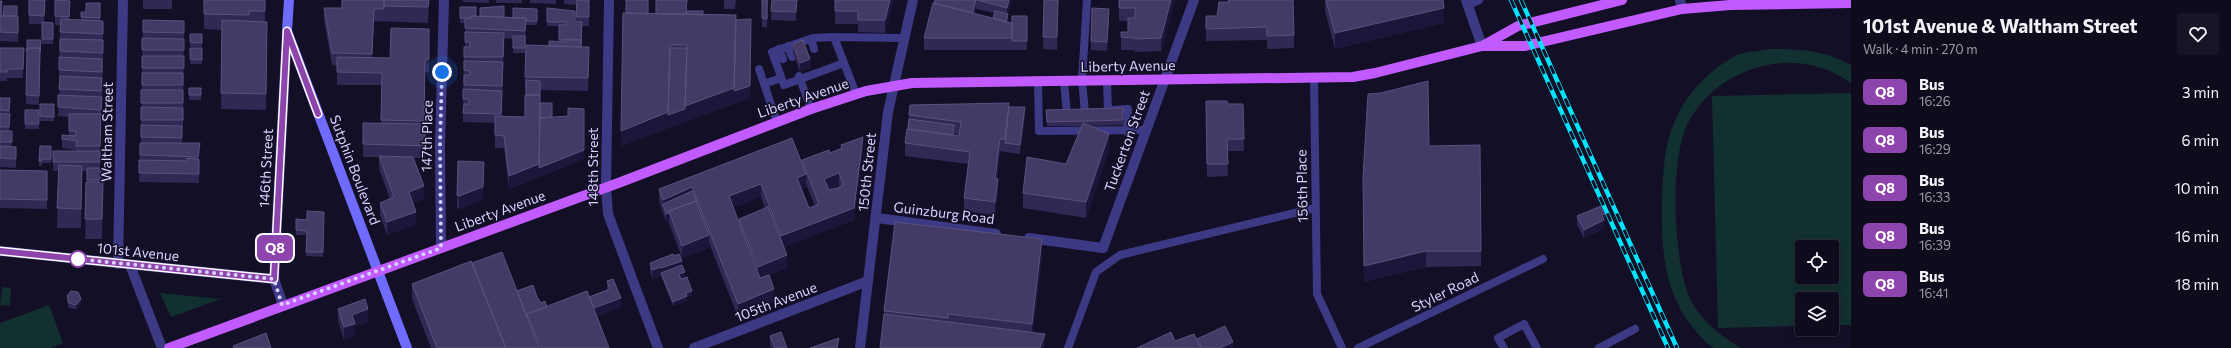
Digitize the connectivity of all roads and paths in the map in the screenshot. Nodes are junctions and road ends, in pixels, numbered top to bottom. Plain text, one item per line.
1 (123, 0) edge
2 (289, 0) edge
3 (444, 0) edge
4 (609, 0) edge
5 (912, 0) edge
6 (1087, 0) edge
7 (1194, 0) edge
8 (1479, 0) edge
9 (1622, 0) edge
10 (1467, 2) edge
11 (1851, 3) edge
12 (1681, 5) edge
13 (287, 31) junction
14 (834, 37) junction
15 (903, 38) junction
16 (811, 39) junction
17 (788, 46) junction
18 (1482, 46) junction
19 (814, 48) dead end
20 (779, 50) junction
21 (792, 56) dead end
22 (783, 59) dead end
23 (844, 63) junction
24 (759, 70) dead end
25 (799, 77) junction
26 (1314, 78) junction
27 (787, 79) junction
28 (1164, 79) junction
29 (1082, 80) junction
30 (1107, 80) junction
31 (1038, 81) junction
32 (1064, 81) junction
33 (764, 84) junction
34 (893, 86) junction
35 (856, 94) junction
36 (811, 109) junction
37 (1096, 111) junction
38 (777, 122) junction
39 (1146, 130) junction
40 (1127, 132) junction
41 (606, 187) junction
42 (1315, 208) junction
43 (877, 218) junction
44 (441, 248) junction
45 (1103, 248) joint
46 (0, 250) edge
47 (1543, 259) dead end
48 (118, 264) junction
49 (130, 265) junction
50 (378, 271) junction
51 (274, 279) junction
52 (868, 281) junction
53 (282, 305) junction
54 (1635, 330) dead end
55 (162, 348) edge
56 (169, 348) edge
57 (407, 348) edge
58 (658, 348) edge
59 (694, 348) edge
60 (860, 348) edge
61 (1068, 348) edge
62 (1342, 348) edge
63 (1358, 348) edge
64 (1504, 348) edge
65 (1537, 348) edge
66 (1599, 348) edge

1 - 48 street, Waltham Street
2 - 13 main road, Sutphin Boulevard
3 - 44 street, 147th Place
4 - 41 street, 148th Street
5 - 15 street, 150th Street
6 - 29 lane
7 - 28 street, Tuckerton Street
8 - 10 lane
9 - 18 main road, Liberty Avenue
10 - 18 street
11 - 12 main road, Liberty Avenue
12 - 18 main road, Liberty Avenue
13 - 50 main road, Sutphin Boulevard
13 - 51 street, 146th Street
14 - 15 lane
14 - 16 lane
14 - 23 lane
15 - 34 street, 150th Street
16 - 17 lane
16 - 19 lane
17 - 20 lane
17 - 21 lane
18 - 26 main road, Liberty Avenue
20 - 22 lane
20 - 27 lane
23 - 25 lane
23 - 35 lane
24 - 33 lane
25 - 27 lane
25 - 36 lane
26 - 28 main road, Liberty Avenue
26 - 42 lane, 156th Place
27 - 33 lane
28 - 30 main road, Liberty Avenue
28 - 39 street, Tuckerton Street
29 - 30 main road, Liberty Avenue
29 - 32 main road, Liberty Avenue
29 - 37 lane
30 - 37 lane
31 - 32 main road, Liberty Avenue
31 - 34 main road, Liberty Avenue
31 - 40 lane
32 - 37 lane
33 - 38 lane
34 - 35 main road, Liberty Avenue
34 - 43 street, 150th Street
35 - 36 main road, Liberty Avenue
36 - 38 main road, Liberty Avenue
37 - 40 lane
38 - 41 main road, Liberty Avenue
39 - 40 lane
39 - 45 street, Tuckerton Street
41 - 44 main road, Liberty Avenue
41 - 58 street, 148th Street
42 - 61 lane
42 - 62 lane, 156th Place
43 - 45 street, Guinzburg Road
43 - 52 street, 150th Street
44 - 50 main road, Liberty Avenue
46 - 48 street, 101st Avenue
47 - 63 lane, Styler Road
48 - 49 street, 101st Avenue
49 - 51 street, 101st Avenue
49 - 55 street
50 - 53 main road, Liberty Avenue
50 - 57 main road, Sutphin Boulevard
51 - 53 street, 146th Street
52 - 59 street, 105th Avenue
52 - 60 street, 150th Street
53 - 56 main road, Liberty Avenue
54 - 66 lane
64 - 65 lane

